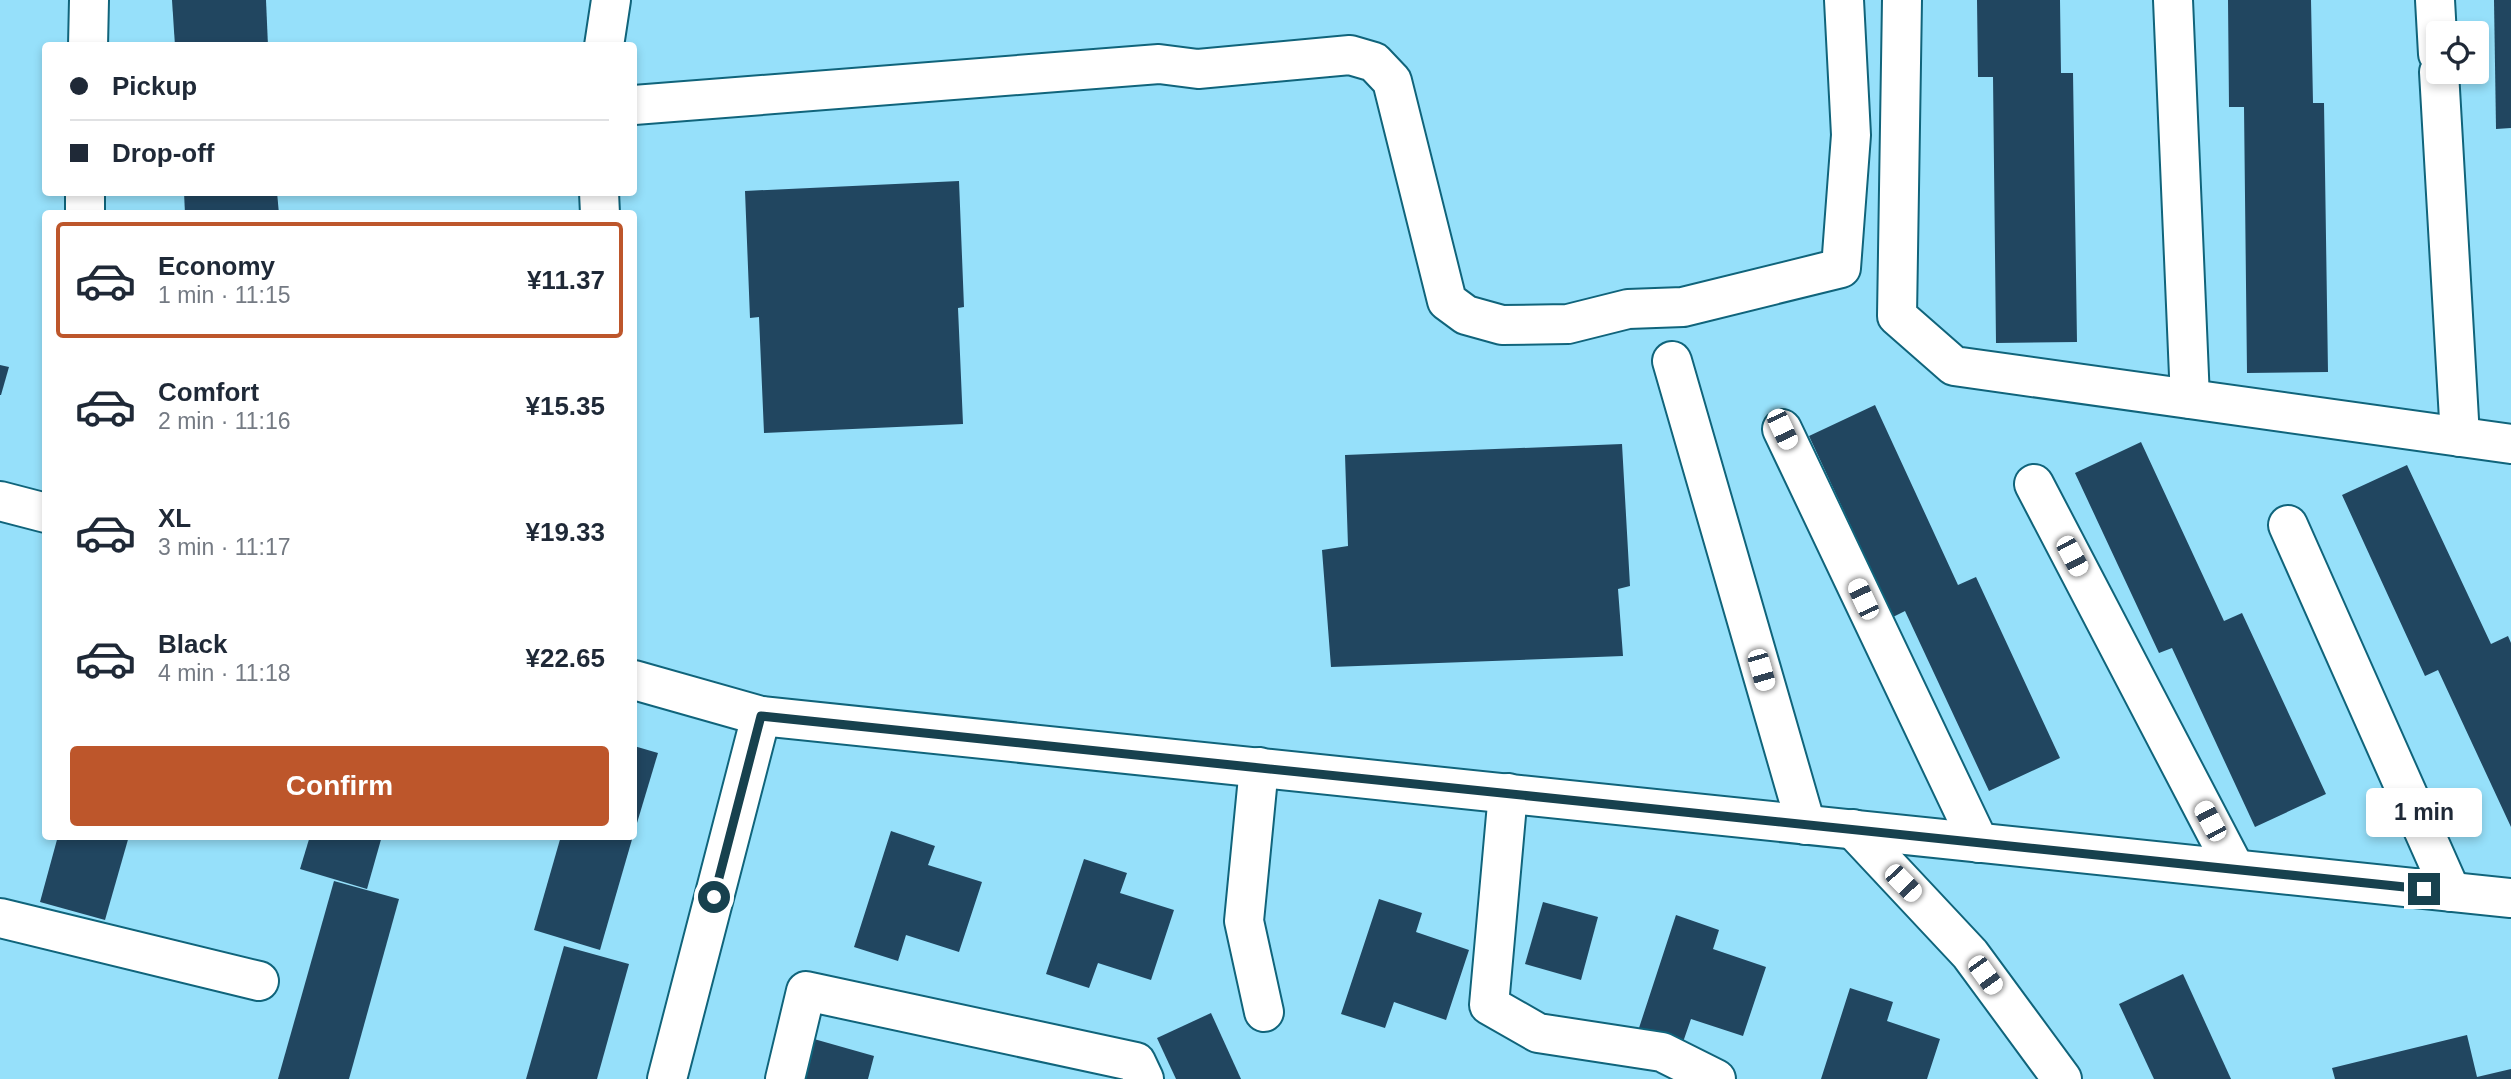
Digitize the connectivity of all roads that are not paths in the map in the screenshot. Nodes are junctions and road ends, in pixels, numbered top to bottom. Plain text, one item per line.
1 (89, 0) edge
2 (611, 0) edge
3 (1844, 0) edge
4 (1902, 0) edge
5 (2173, 0) edge
6 (2435, 0) edge
7 (2436, 21) edge
8 (88, 42) edge
9 (605, 42) edge
10 (2440, 84) edge
11 (637, 105) edge
12 (1672, 361) dead end
13 (2190, 399) junction
14 (1782, 429) dead end
15 (2460, 437) junction
16 (2511, 444) edge
17 (2034, 484) dead end
18 (0, 501) edge
19 (42, 512) edge
20 (2288, 526) dead end
21 (637, 681) edge
22 (761, 716) junction
23 (1259, 767) junction
24 (1508, 793) junction
25 (1806, 825) junction
26 (1853, 829) junction
27 (1979, 843) junction
28 (2235, 869) junction
29 (2451, 892) junction
30 (2511, 898) edge
31 (0, 918) edge
32 (260, 981) dead end
33 (1264, 1012) dead end
34 (667, 1079) edge
35 (785, 1079) edge
36 (1144, 1079) edge
37 (1716, 1079) edge
38 (2062, 1079) edge

1 - 8 street
2 - 9 street
3 - 11 street
4 - 13 street
5 - 13 street
6 - 7 street
10 - 15 street
12 - 25 street
13 - 15 street
14 - 27 street
15 - 16 street
17 - 28 street
18 - 19 street
20 - 29 street
21 - 22 street
22 - 23 street
22 - 34 street
23 - 24 street
23 - 33 street
24 - 25 street
24 - 37 street
25 - 26 street
26 - 27 street
26 - 38 street
27 - 28 street
28 - 29 street
29 - 30 street
31 - 32 street
35 - 36 street

